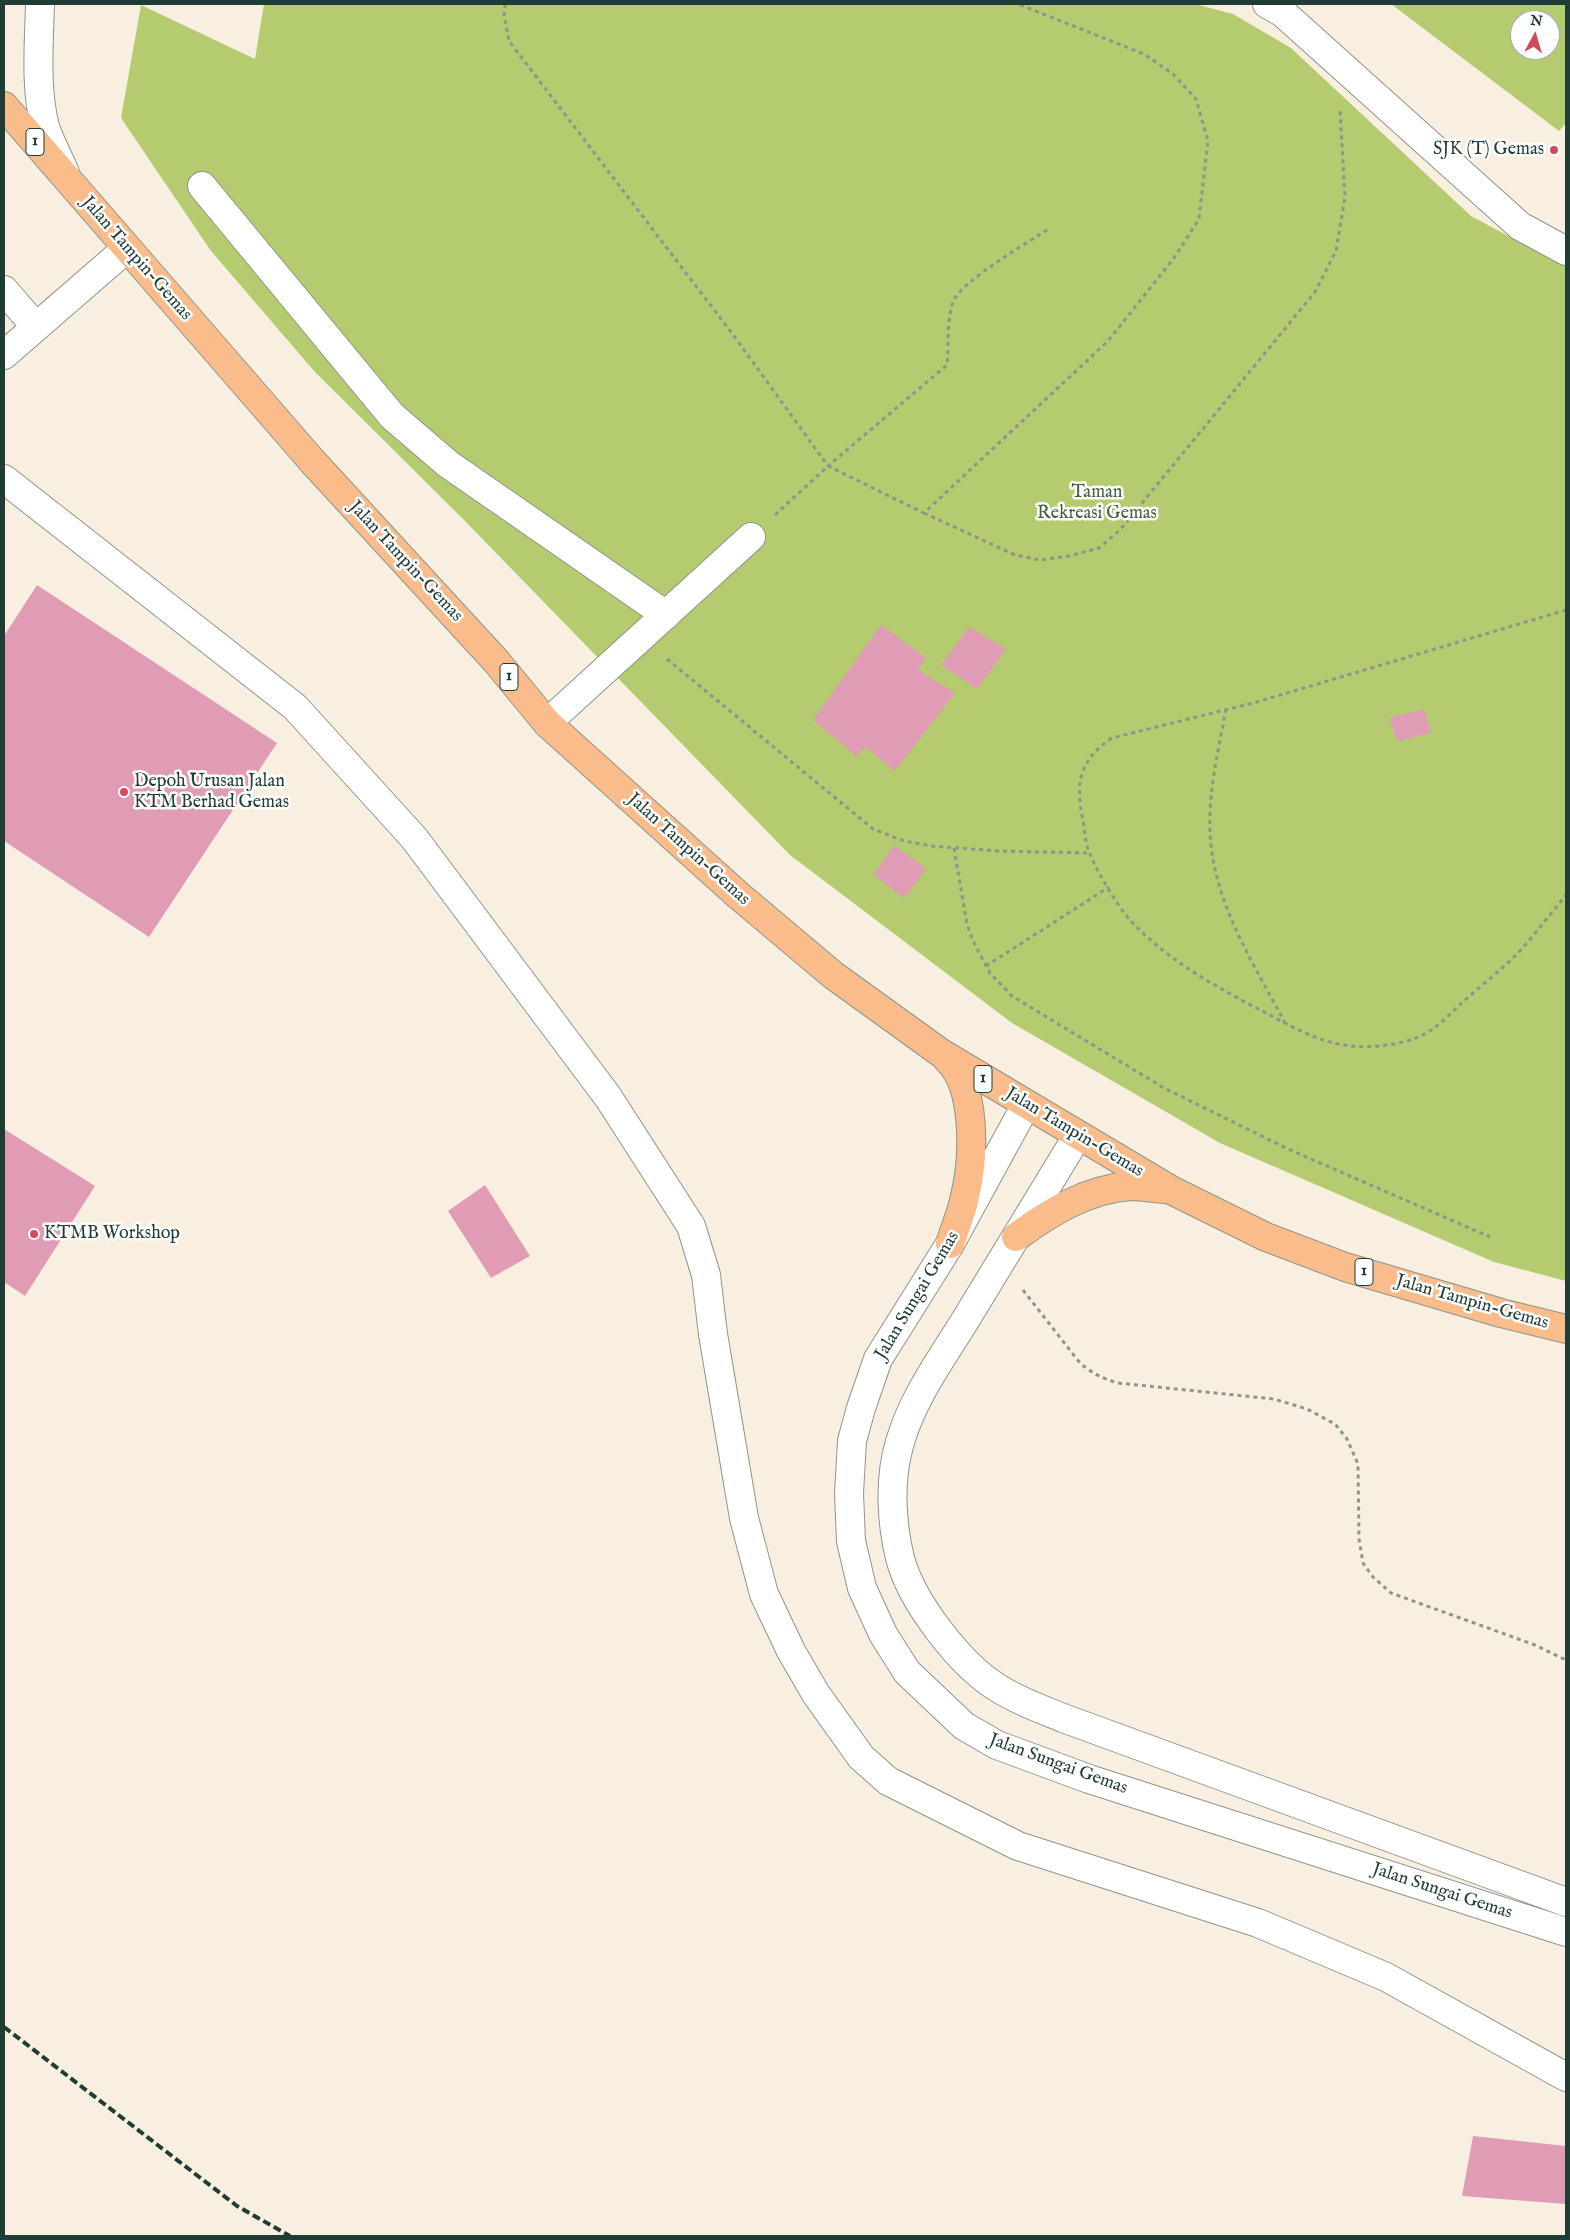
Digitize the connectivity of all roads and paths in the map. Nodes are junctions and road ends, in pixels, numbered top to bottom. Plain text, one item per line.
1 (40, 4) edge
2 (505, 4) edge
3 (1018, 4) edge
4 (1266, 4) edge
5 (1338, 61) junction
6 (4, 106) edge
7 (67, 178) junction
8 (202, 186) dead end
9 (1050, 228) dead end
10 (126, 249) junction
11 (1566, 251) edge
12 (4, 290) edge
13 (36, 327) junction
14 (4, 356) edge
15 (828, 466) junction
16 (4, 479) edge
17 (924, 513) junction
18 (751, 537) joint
19 (1566, 610) edge
20 (666, 615) junction
21 (641, 638) junction
22 (1226, 710) junction
23 (548, 723) junction
24 (954, 848) junction
25 (1089, 853) junction
26 (1108, 887) junction
27 (1566, 895) edge
28 (986, 966) junction
29 (1285, 1023) junction
30 (940, 1053) junction
31 (1026, 1104) junction
32 (1078, 1135) junction
33 (1171, 1190) junction
34 (1490, 1236) dead end
35 (1016, 1237) junction
36 (950, 1244) junction
37 (1001, 1261) junction
38 (1566, 1329) edge
39 (1566, 1660) edge
40 (1566, 1902) edge
41 (1566, 1932) edge
42 (1566, 2077) edge

1 - 7 street
2 - 15 path
3 - 17 path
4 - 5 street
5 - 11 street
5 - 17 path
6 - 7 highway, Jalan Tampin-Gemas / 1
7 - 10 highway, Jalan Tampin-Gemas / 1
8 - 20 street
9 - 15 path
10 - 13 street
10 - 23 highway, Jalan Tampin-Gemas / 1
12 - 13 street
13 - 14 street
15 - 17 path
15 - 18 path
16 - 42 street
18 - 20 street
19 - 22 path
20 - 21 street
21 - 23 street
21 - 24 path
22 - 25 path
22 - 29 path
23 - 30 highway, Jalan Tampin-Gemas / 1
24 - 25 path
24 - 28 path
25 - 26 path
26 - 28 path
26 - 29 path
27 - 29 path
28 - 34 path
30 - 31 highway, Jalan Tampin-Gemas / 1
30 - 36 highway
31 - 32 highway, Jalan Tampin-Gemas / 1
31 - 36 street, Jalan Sungai Gemas
32 - 33 highway, Jalan Tampin-Gemas / 1
32 - 35 street, Jalan Sungai Gemas
33 - 35 highway
33 - 38 highway, Jalan Tampin-Gemas / 1
35 - 37 street, Jalan Sungai Gemas
36 - 41 street, Jalan Sungai Gemas
37 - 39 path
37 - 40 street, Jalan Sungai Gemas

